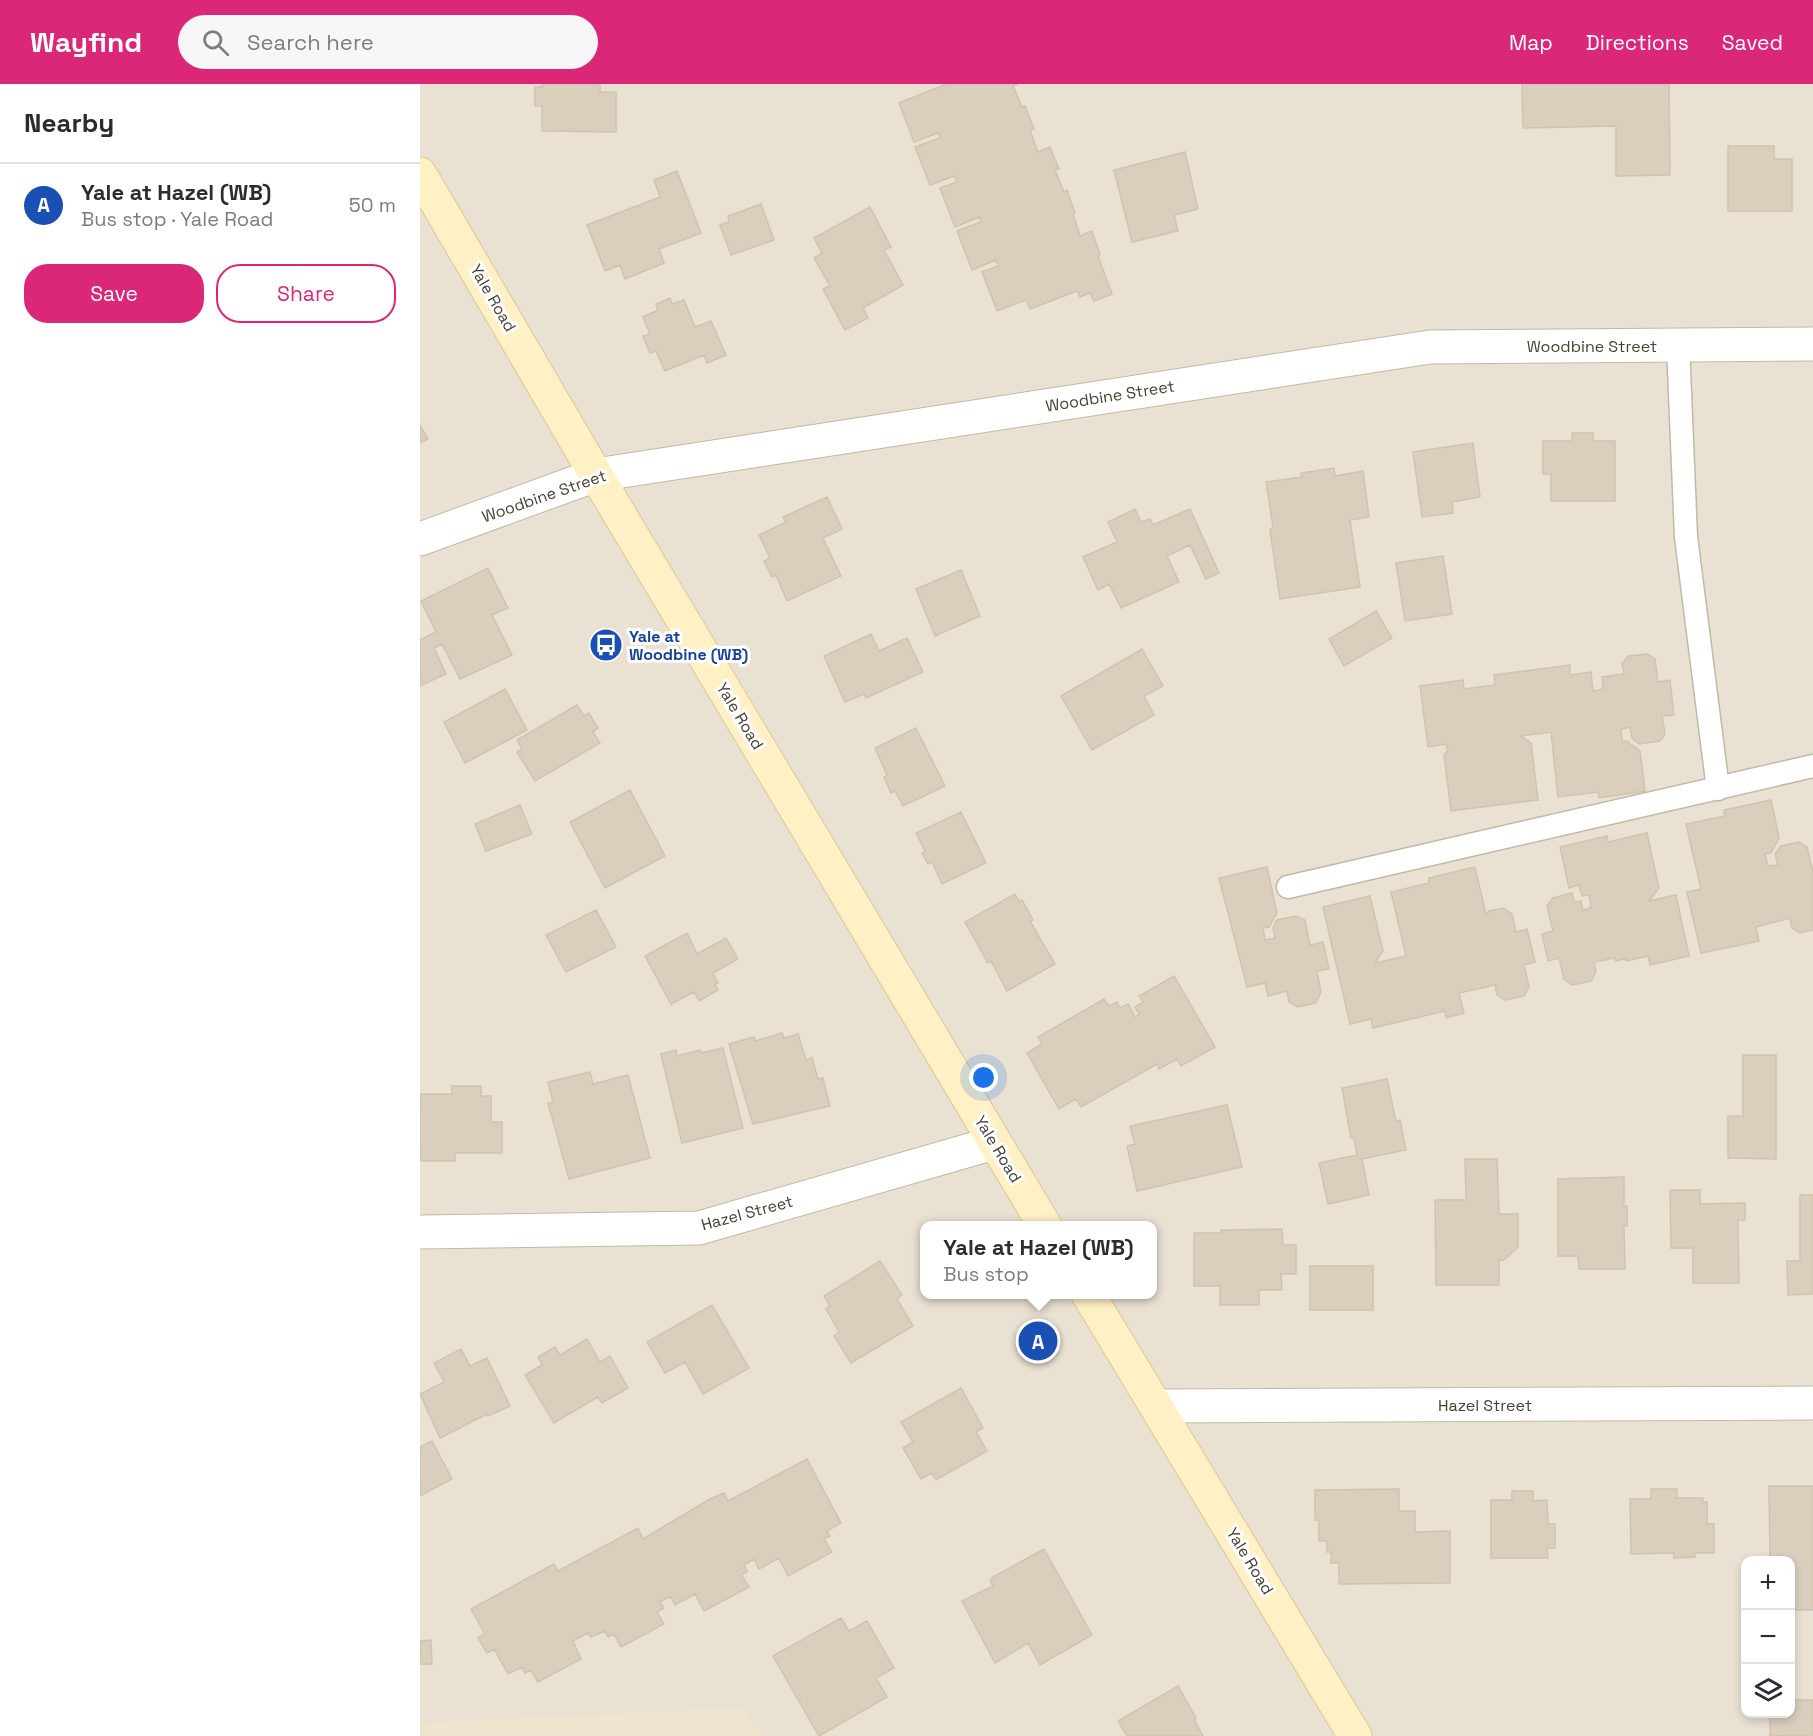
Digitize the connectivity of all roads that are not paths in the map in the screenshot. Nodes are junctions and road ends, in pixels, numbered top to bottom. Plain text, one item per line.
1 (420, 174) edge
2 (1813, 344) edge
3 (1678, 345) junction
4 (597, 475) junction
5 (420, 539) edge
6 (1813, 766) edge
7 (1718, 789) junction
8 (1288, 887) dead end
9 (994, 1143) junction
10 (1042, 1221) edge
11 (420, 1232) edge
12 (1091, 1299) edge
13 (1813, 1403) edge
14 (1157, 1407) junction
15 (1355, 1736) edge

1 - 4 main road, Yale Road
2 - 3 street, Woodbine Street
3 - 4 street, Woodbine Street
3 - 7 lane
4 - 5 street, Woodbine Street
4 - 9 main road, Yale Road
6 - 7 lane
7 - 8 lane
9 - 10 main road, Yale Road
9 - 11 street, Hazel Street
12 - 14 main road, Yale Road
13 - 14 street, Hazel Street
14 - 15 main road, Yale Road

